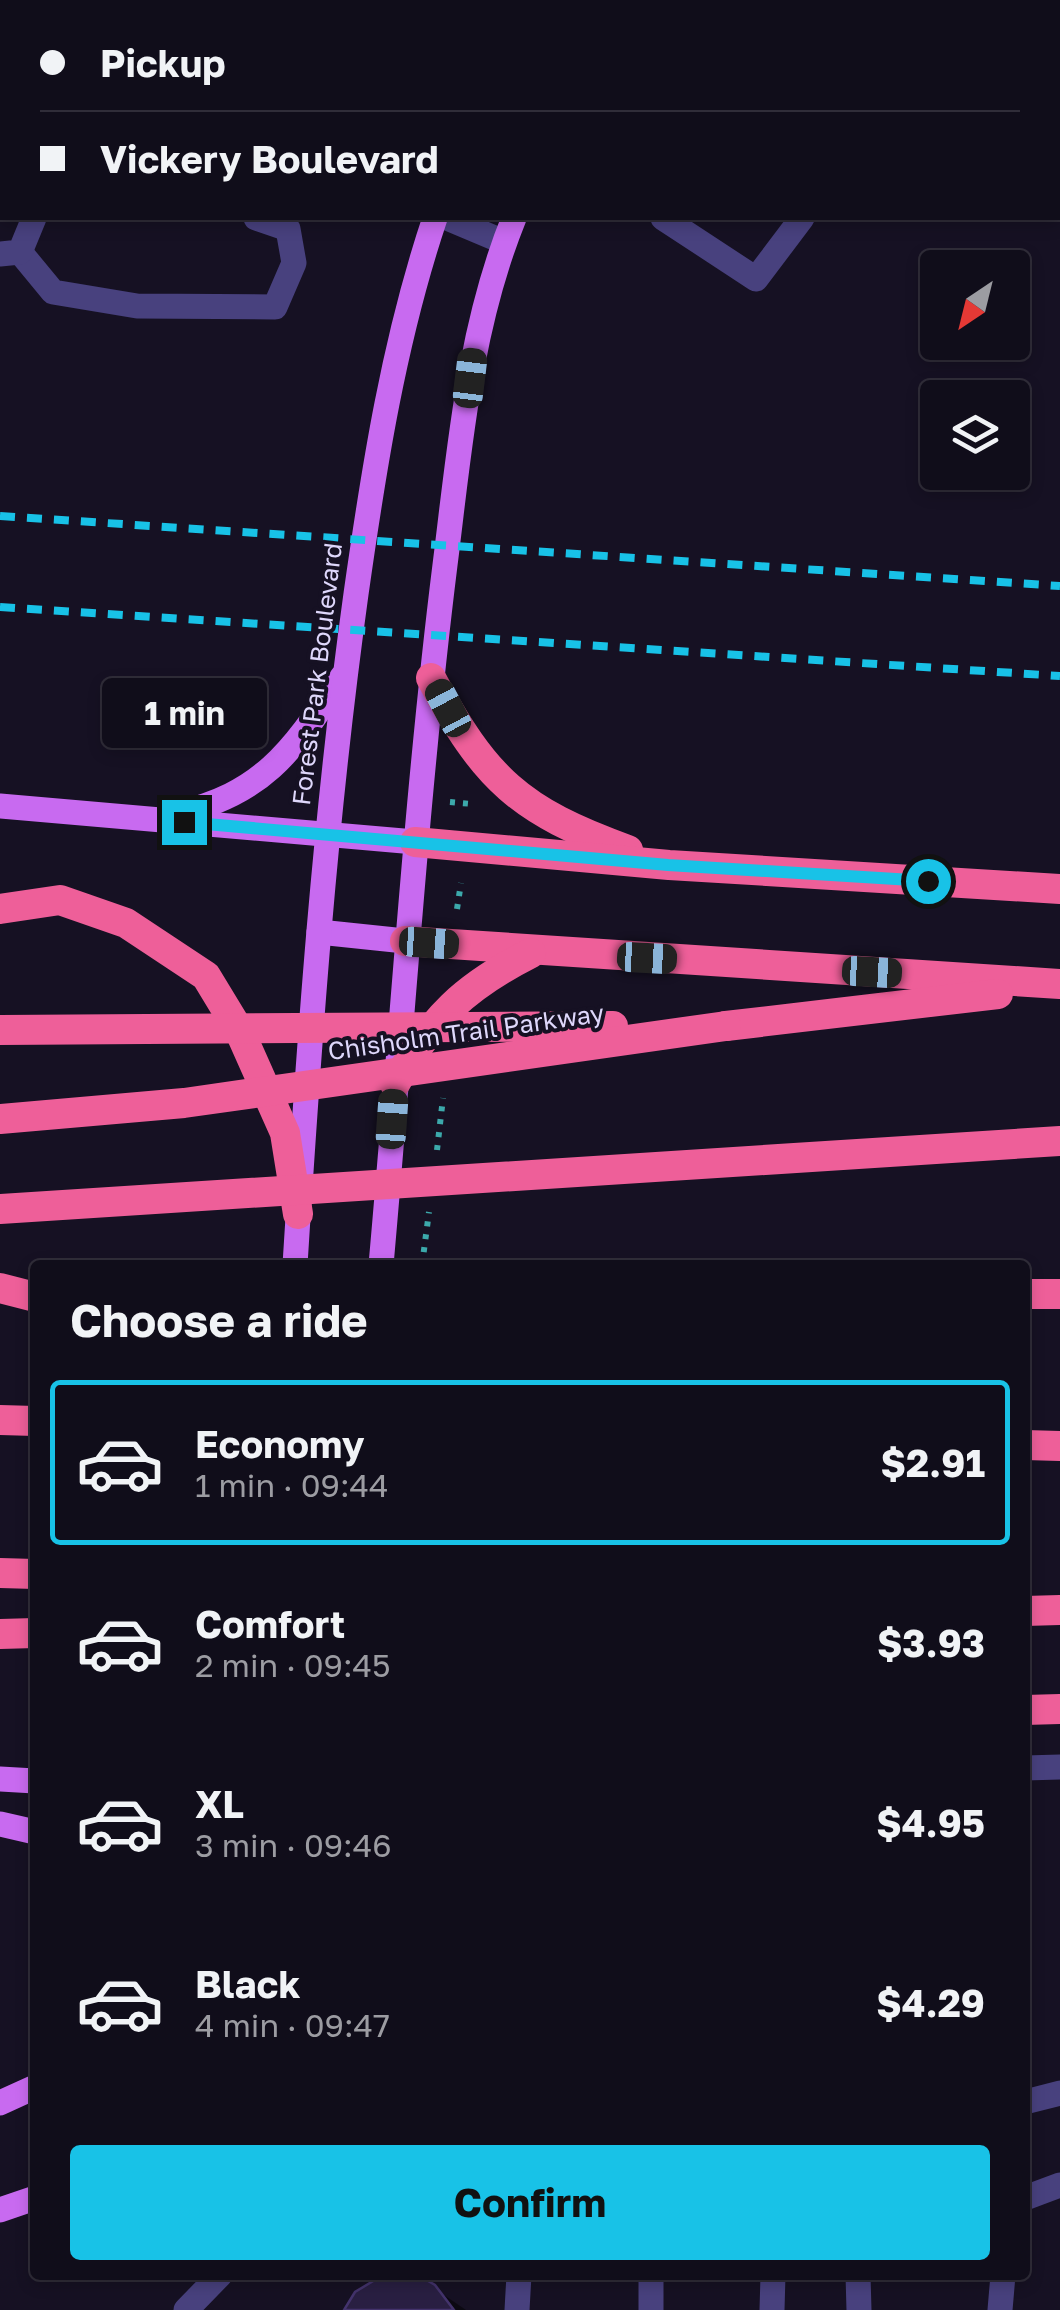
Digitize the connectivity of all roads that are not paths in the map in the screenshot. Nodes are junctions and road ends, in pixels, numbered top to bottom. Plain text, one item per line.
1 (33, 220) edge
2 (262, 220) edge
3 (435, 220) edge
4 (452, 220) edge
5 (513, 220) edge
6 (666, 220) edge
7 (800, 220) edge
8 (504, 242) junction
9 (10, 253) edge
10 (345, 673) junction
11 (431, 678) junction
12 (0, 806) edge
13 (149, 819) junction
14 (328, 834) junction
15 (415, 842) junction
16 (668, 865) junction
17 (1060, 889) edge
18 (0, 908) edge
19 (319, 932) junction
20 (405, 941) junction
21 (534, 952) junction
22 (1060, 985) edge
23 (726, 1026) junction
24 (0, 1030) edge
25 (395, 1084) junction
26 (0, 1119) edge
27 (1060, 1141) edge
28 (0, 1209) edge
29 (298, 1214) junction
30 (295, 1260) edge
31 (381, 1260) edge
32 (0, 1288) edge
33 (1030, 1294) edge
34 (1060, 1294) edge
35 (30, 1296) edge
36 (0, 1420) edge
37 (30, 1421) edge
38 (1030, 1445) edge
39 (1060, 1446) edge
40 (0, 1573) edge
41 (30, 1574) edge
42 (1060, 1610) edge
43 (1030, 1611) edge
44 (30, 1632) edge
45 (0, 1634) edge
46 (1060, 1708) edge
47 (1030, 1710) edge
48 (1060, 1767) edge
49 (1030, 1768) edge
50 (0, 1779) edge
51 (30, 1781) edge
52 (0, 1824) edge
53 (30, 1831) edge
54 (30, 2089) edge
55 (1060, 2093) edge
56 (1030, 2101) edge
57 (0, 2102) edge
58 (1060, 2185) edge
59 (1030, 2196) edge
60 (30, 2200) edge
61 (0, 2210) edge
62 (215, 2280) edge
63 (518, 2280) edge
64 (651, 2280) edge
65 (773, 2280) edge
66 (858, 2280) edge
67 (1003, 2280) edge
68 (186, 2310) edge
69 (517, 2310) edge
70 (651, 2310) edge
71 (772, 2310) edge
72 (859, 2310) edge
73 (1000, 2310) edge

1 - 9 street
2 - 9 street
3 - 10 main road, Forest Park Boulevard
4 - 8 street
5 - 8 main road
6 - 7 street
8 - 11 main road
10 - 13 main road
10 - 14 main road, Forest Park Boulevard
11 - 15 main road
11 - 16 highway
12 - 13 main road
13 - 14 main road
14 - 15 main road
14 - 19 main road, Forest Park Boulevard
15 - 16 highway
15 - 20 main road
16 - 17 highway
18 - 29 highway
19 - 20 main road
19 - 29 main road, Forest Park Boulevard
20 - 21 highway
20 - 25 main road
21 - 22 highway
21 - 25 highway
22 - 23 highway, Chisholm Trail Parkway
23 - 24 highway, bridge
23 - 26 highway, Chisholm Trail Parkway, bridge
25 - 31 main road
27 - 28 highway, bridge
29 - 30 main road, Forest Park Boulevard
32 - 35 highway
33 - 34 highway
36 - 37 highway
38 - 39 highway
40 - 41 highway
42 - 43 highway
44 - 45 highway
46 - 47 highway
48 - 49 street
50 - 51 main road
52 - 53 main road
54 - 57 main road
55 - 56 street
58 - 59 street
60 - 61 main road
62 - 68 street
63 - 69 street
64 - 70 street
65 - 71 street
66 - 72 street
67 - 73 street

